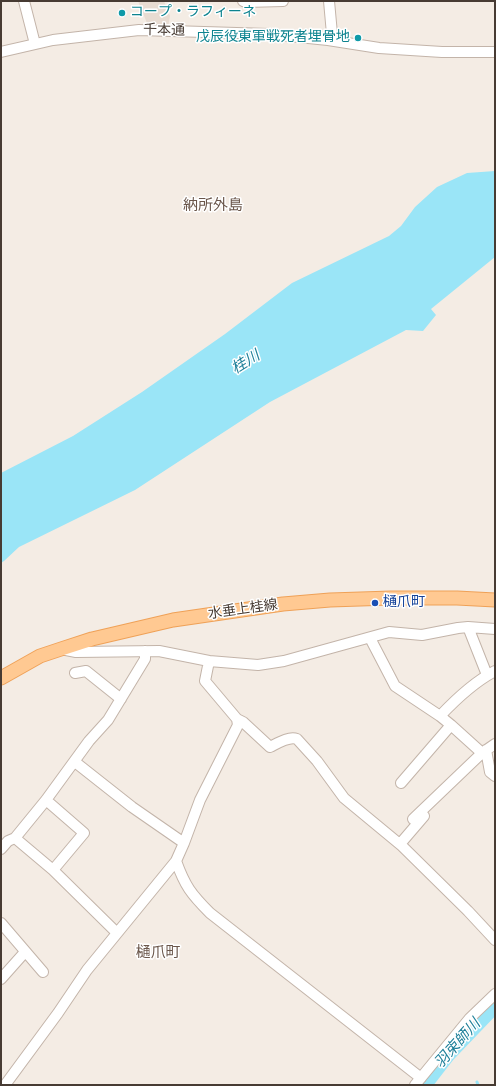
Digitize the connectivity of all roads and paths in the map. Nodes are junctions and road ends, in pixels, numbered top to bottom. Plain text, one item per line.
1 (24, 1) edge
2 (243, 1) edge
3 (284, 1) edge
4 (329, 1) edge
5 (328, 40) junction
6 (35, 44) junction
7 (1, 52) edge
8 (495, 52) edge
9 (495, 600) edge
10 (468, 627) junction
11 (495, 629) edge
12 (370, 638) junction
13 (61, 648) junction
14 (144, 651) junction
15 (209, 660) junction
16 (75, 673) dead end
17 (491, 673) edge
18 (1, 678) edge
19 (121, 699) junction
20 (440, 716) junction
21 (238, 719) junction
22 (451, 725) junction
23 (495, 744) edge
24 (484, 751) junction
25 (75, 762) junction
26 (495, 776) edge
27 (401, 783) dead end
28 (449, 783) junction
29 (46, 800) junction
30 (413, 819) dead end
31 (6, 841) edge
32 (184, 843) junction
33 (400, 844) junction
34 (176, 861) junction
35 (53, 870) junction
36 (1, 923) edge
37 (116, 932) junction
38 (495, 940) edge
39 (25, 952) junction
40 (43, 972) dead end
41 (1, 980) edge
42 (495, 994) edge
43 (418, 1082) edge
44 (5, 1085) edge

1 - 6 street
2 - 3 street
4 - 5 street
5 - 6 street, 千本通
5 - 8 street, 千本通
6 - 7 street, 千本通
9 - 13 main road, 水垂上桂線
10 - 11 street
10 - 12 street
10 - 17 street
12 - 15 street
12 - 20 street
13 - 14 street
13 - 18 main road, 水垂上桂線
14 - 15 street
14 - 19 street
15 - 21 street
16 - 19 street
17 - 20 street
19 - 25 street
20 - 22 street
21 - 32 street
21 - 33 street
22 - 24 street
22 - 27 street
23 - 24 street
24 - 26 street
24 - 28 street
25 - 29 street
25 - 32 street
28 - 30 street
28 - 33 street
29 - 31 street
29 - 35 street
31 - 35 street
32 - 34 street
33 - 38 street
34 - 37 street
34 - 43 street
35 - 37 street
36 - 39 street
37 - 44 street
39 - 40 street
39 - 41 street
42 - 43 street

